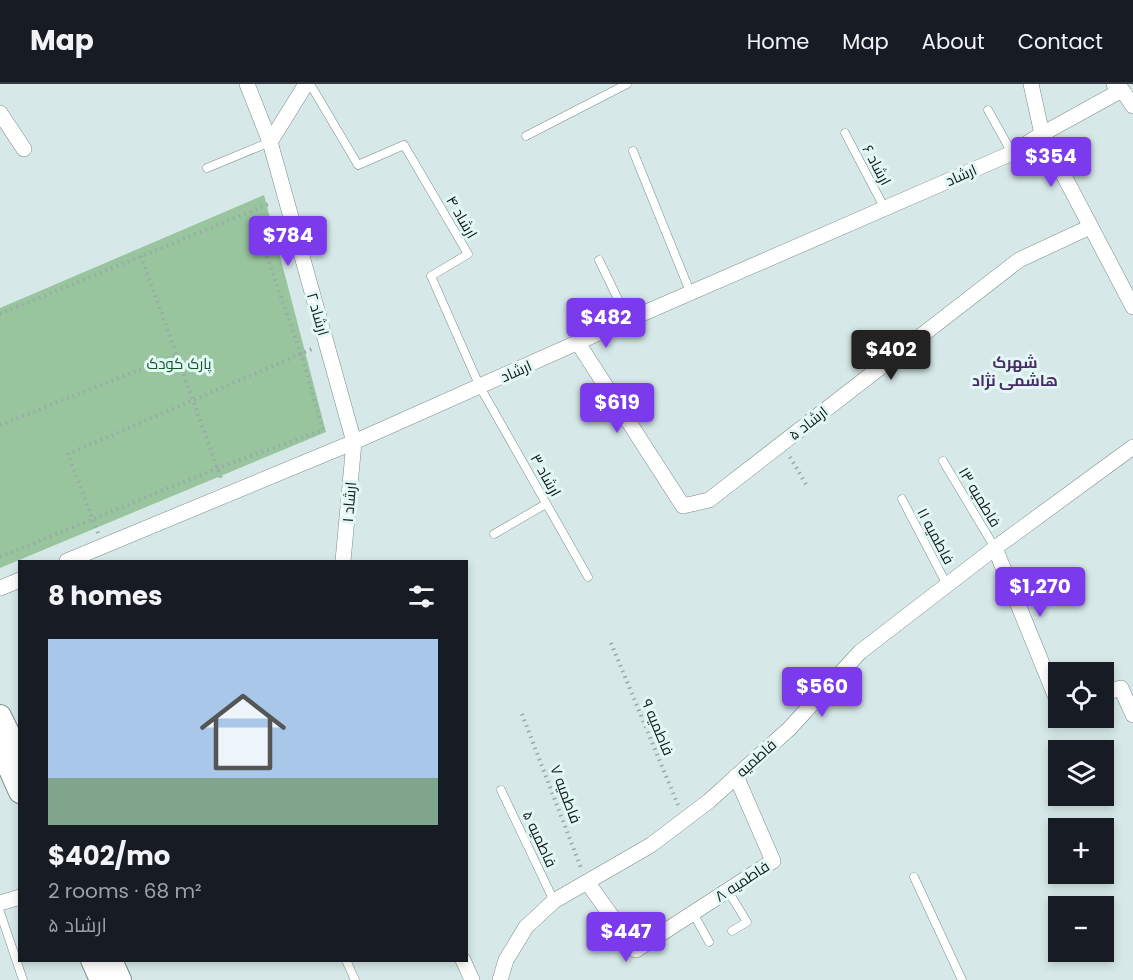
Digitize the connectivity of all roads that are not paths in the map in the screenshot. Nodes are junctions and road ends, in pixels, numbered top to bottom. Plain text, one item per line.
1 (246, 84) edge
2 (308, 84) edge
3 (627, 84) edge
4 (1031, 84) edge
5 (1122, 86) edge
6 (1133, 106) edge
7 (988, 110) dead end
8 (0, 112) edge
9 (844, 133) dead end
10 (1042, 134) junction
11 (526, 136) dead end
12 (270, 142) junction
13 (24, 149) dead end
14 (633, 151) dead end
15 (1012, 153) junction
16 (207, 168) dead end
17 (885, 209) junction
18 (1090, 227) junction
19 (598, 260) dead end
20 (691, 294) junction
21 (1133, 307) edge
22 (628, 320) junction
23 (578, 344) junction
24 (480, 387) junction
25 (354, 442) junction
26 (1133, 447) edge
27 (943, 461) dead end
28 (902, 499) dead end
29 (546, 504) junction
30 (494, 534) dead end
31 (994, 548) junction
32 (69, 560) edge
33 (343, 560) edge
34 (588, 577) dead end
35 (18, 581) edge
36 (947, 585) junction
37 (0, 588) edge
38 (1048, 678) edge
39 (1114, 690) edge
40 (1133, 715) edge
41 (0, 716) edge
42 (0, 747) edge
43 (18, 753) edge
44 (736, 776) junction
45 (18, 788) edge
46 (501, 790) dead end
47 (914, 877) dead end
48 (587, 882) junction
49 (728, 891) junction
50 (18, 898) edge
51 (554, 901) junction
52 (0, 903) edge
53 (0, 912) edge
54 (693, 913) junction
55 (732, 931) dead end
56 (709, 942) dead end
57 (93, 962) edge
58 (112, 962) edge
59 (347, 962) edge
60 (464, 962) edge
61 (23, 980) edge
62 (101, 980) edge
63 (120, 980) edge
64 (355, 980) edge
65 (472, 980) edge
66 (500, 980) edge
67 (962, 980) edge

1 - 12 street, ارشاد ۲
2 - 12 street
2 - 24 lane, ارشاد ۴
3 - 11 lane
4 - 10 street
5 - 6 street
5 - 10 street, ارشاد
7 - 15 lane
8 - 13 street
9 - 17 lane, ارشاد ۶
10 - 15 street, ارشاد
10 - 18 street
12 - 16 lane
12 - 25 street, ارشاد ۲
14 - 20 lane
15 - 17 street, ارشاد
17 - 20 street, ارشاد
18 - 21 street
18 - 23 street, ارشاد ۵
19 - 22 lane
20 - 22 street, ارشاد
22 - 23 street, ارشاد
23 - 24 street, ارشاد
24 - 25 street, ارشاد
24 - 29 lane, ارشاد ۳
25 - 32 street, ارشاد
25 - 33 street, ارشاد ۱
26 - 31 street, فاطمیه
27 - 31 lane, فاطمیه ۱۳
28 - 36 lane, فاطمیه ۱۱
29 - 30 lane
29 - 34 lane, ارشاد ۳
31 - 36 street, فاطمیه
31 - 38 street
35 - 37 street
36 - 44 street, فاطمیه
39 - 40 street
41 - 43 main road
42 - 45 main road
44 - 48 street, فاطمیه
44 - 49 street, فاطمیه ۸
46 - 51 lane, فاطمیه ۵
47 - 67 lane
48 - 51 street, فاطمیه
48 - 54 street, فاطمیه ۸
49 - 54 street, فاطمیه ۸
49 - 55 lane
50 - 52 street
51 - 66 street, فاطمیه
53 - 61 lane
54 - 56 lane
57 - 62 main road
58 - 63 main road
59 - 64 lane
60 - 65 street

